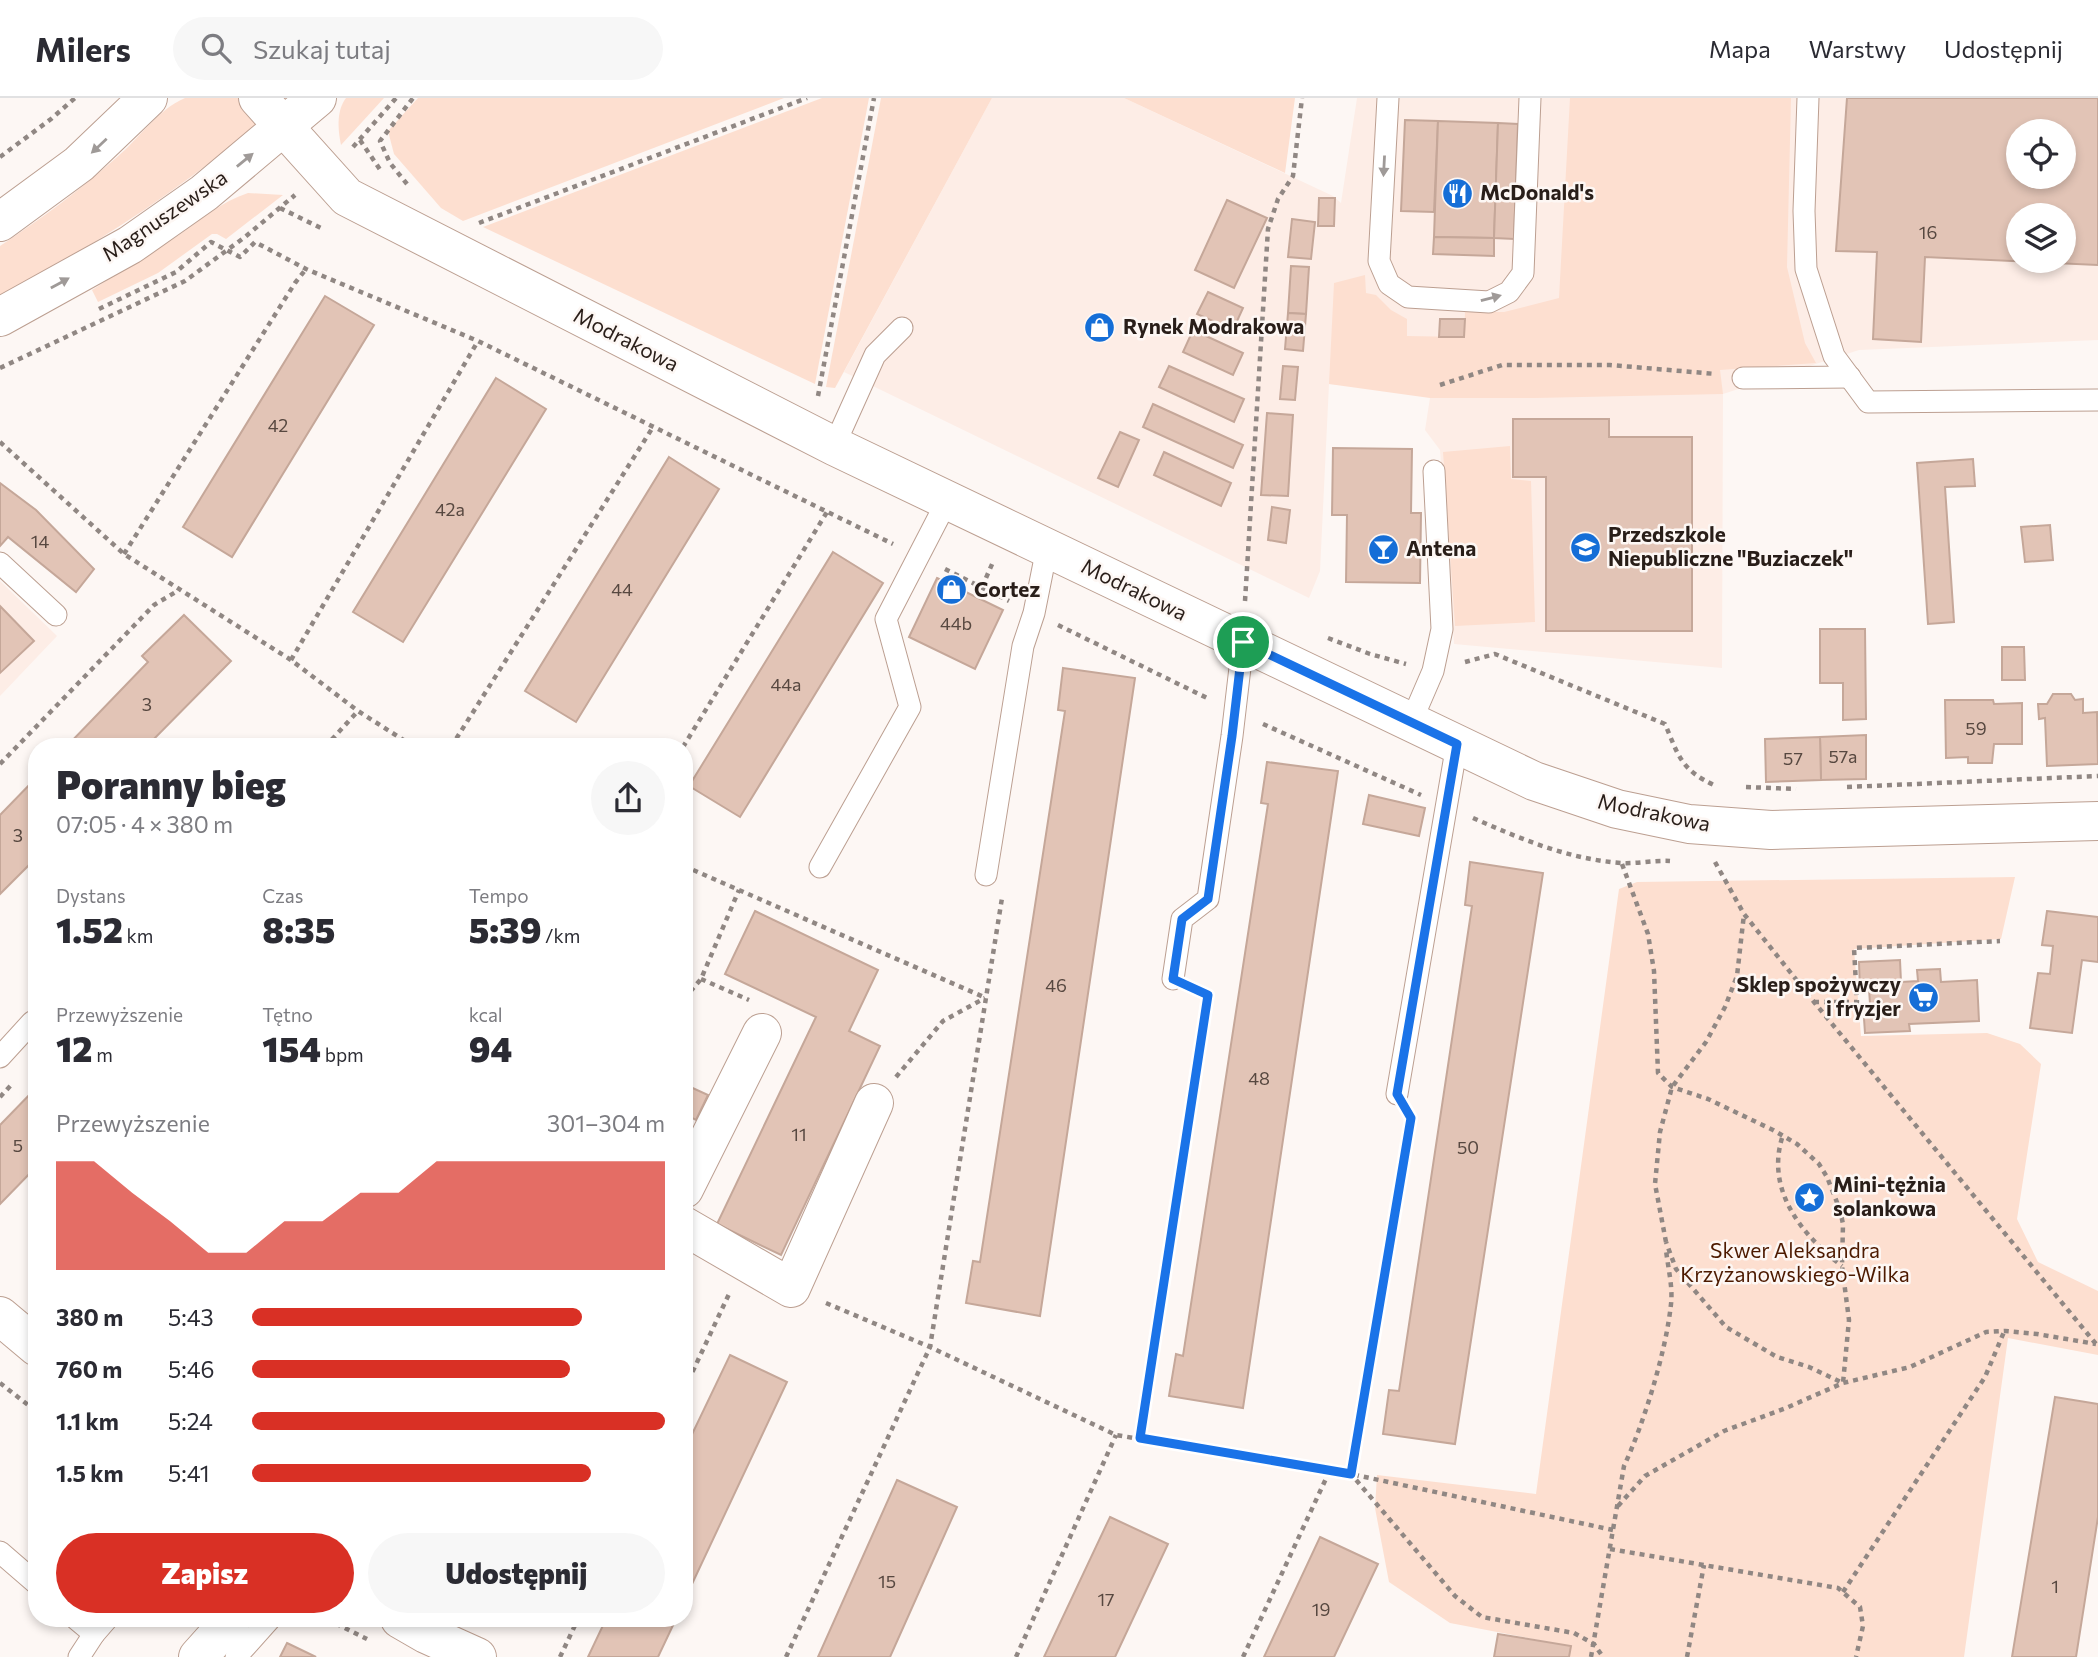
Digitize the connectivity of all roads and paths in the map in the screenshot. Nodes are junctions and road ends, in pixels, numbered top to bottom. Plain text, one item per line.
1 (75, 98) edge
2 (148, 98) edge
3 (258, 98) edge
4 (317, 98) edge
5 (396, 98) edge
6 (413, 98) edge
7 (807, 98) edge
8 (874, 98) edge
9 (1301, 98) edge
10 (1388, 98) edge
11 (1530, 98) edge
12 (1808, 98) edge
13 (285, 126) junction
14 (360, 140) dead end
15 (380, 141) dead end
16 (0, 157) edge
17 (0, 222) edge
18 (475, 225) dead end
19 (245, 237) dead end
20 (256, 242) dead end
21 (227, 250) junction
22 (306, 269) dead end
23 (98, 309) dead end
24 (0, 317) edge
25 (902, 328) dead end
26 (478, 341) dead end
27 (0, 368) edge
28 (1850, 377) junction
29 (1743, 378) joint
30 (1440, 385) dead end
31 (2098, 400) edge
32 (816, 408) dead end
33 (653, 426) dead end
34 (0, 442) edge
35 (834, 446) junction
36 (1434, 471) dead end
37 (947, 501) junction
38 (827, 512) dead end
39 (1047, 548) junction
40 (124, 554) junction
41 (0, 563) edge
42 (178, 590) junction
43 (56, 615) dead end
44 (1244, 625) junction
45 (1370, 654) dead end
46 (291, 660) junction
47 (1433, 671) junction
48 (358, 711) junction
49 (1411, 722) junction
50 (333, 738) edge
51 (400, 738) edge
52 (456, 738) edge
53 (689, 738) edge
54 (1457, 744) junction
55 (0, 764) edge
56 (2098, 776) edge
57 (1718, 787) dead end
58 (1740, 787) dead end
59 (1844, 787) dead end
60 (1806, 789) dead end
61 (2098, 821) edge
62 (1714, 862) dead end
63 (1622, 863) dead end
64 (820, 867) dead end
65 (693, 870) edge
66 (986, 875) dead end
67 (738, 890) junction
68 (1003, 891) dead end
69 (1744, 914) junction
70 (2000, 941) dead end
71 (1173, 979) joint
72 (693, 988) edge
73 (986, 998) junction
74 (1814, 1002) junction
75 (28, 1026) edge
76 (762, 1033) dead end
77 (0, 1057) edge
78 (1672, 1087) junction
79 (1397, 1094) joint
80 (874, 1103) joint
81 (1782, 1138) junction
82 (693, 1171) edge
83 (693, 1231) edge
84 (1666, 1242) junction
85 (744, 1261) junction
86 (1842, 1266) junction
87 (791, 1288) junction
88 (0, 1316) edge
89 (2005, 1331) junction
90 (28, 1339) edge
91 (2097, 1345) edge
92 (930, 1347) junction
93 (693, 1371) edge
94 (0, 1383) edge
95 (1843, 1383) junction
96 (28, 1405) edge
97 (1116, 1435) junction
98 (1140, 1438) junction
99 (1330, 1470) junction
100 (1351, 1474) junction
101 (1617, 1507) junction
102 (1613, 1530) junction
103 (1610, 1549) junction
104 (0, 1552) edge
105 (1704, 1565) junction
106 (28, 1576) edge
107 (1843, 1592) junction
108 (100, 1627) edge
109 (225, 1627) edge
110 (263, 1627) edge
111 (414, 1627) edge
112 (574, 1627) edge
113 (1594, 1644) junction
114 (79, 1657) edge
115 (198, 1657) edge
116 (236, 1657) edge
117 (477, 1657) edge
118 (560, 1657) edge
119 (786, 1657) edge
120 (1016, 1657) edge
121 (1243, 1657) edge
122 (1591, 1657) edge
123 (1603, 1657) edge
124 (1687, 1657) edge
125 (1856, 1657) edge

1 - 16 path
2 -> 17 street
3 - 13 street, Modrakowa
4 - 13 street, Magnuszewska
5 - 14 path
6 - 15 path
7 - 18 path
8 - 32 path
9 - 44 path
10 -> 11 lane
12 - 28 lane
24 -> 13 street, Magnuszewska
13 - 35 street, Modrakowa
19 - 21 path
20 - 21 path
21 - 23 path
21 - 27 path
22 - 40 path
25 - 35 lane
26 - 46 path
28 - 29 lane
28 - 31 lane
29 - 30 path
33 - 52 path
34 - 40 path
35 - 37 street, Modrakowa
36 - 47 lane
37 - 39 street, Modrakowa
37 - 64 lane
38 - 53 path
39 - 44 street, Modrakowa
39 - 66 lane
40 - 42 path
41 - 43 lane
42 - 46 path
42 - 55 path
44 - 49 street, Modrakowa
44 - 71 lane
45 - 47 path
46 - 48 path
47 - 49 lane
47 - 57 path
48 - 50 path
48 - 51 path
49 - 54 street, Modrakowa
54 - 61 street, Modrakowa
54 - 79 lane
56 - 59 path
58 - 60 path
62 - 69 path
63 - 78 path
65 - 67 path
67 - 72 path
67 - 73 path
68 - 73 path
69 - 74 path
69 - 78 path
70 - 74 path
71 - 98 path
73 - 80 path
73 - 92 path
74 - 91 path
75 - 77 lane
76 - 82 street
78 - 81 path
78 - 84 path
79 - 100 path
80 - 87 street
81 - 86 path
81 - 86 path
83 - 85 street
84 - 95 path
84 - 101 path
85 - 87 street
85 - 93 path
86 - 95 path
87 - 92 path
88 - 90 street
89 - 91 path
89 - 95 path
89 - 107 path
92 - 97 path
92 - 119 path
94 - 96 path
95 - 101 path
97 - 98 path
97 - 120 path
98 - 99 path
99 - 100 path
99 - 121 path
100 - 102 path
100 - 113 path
101 - 102 path
102 - 103 path
103 - 105 path
103 - 113 path
104 - 106 lane
105 - 107 path
105 - 124 path
107 - 125 path
108 - 114 lane
109 - 115 street
110 - 116 lane
111 - 117 street
112 - 118 path
113 - 122 path
113 - 123 path

